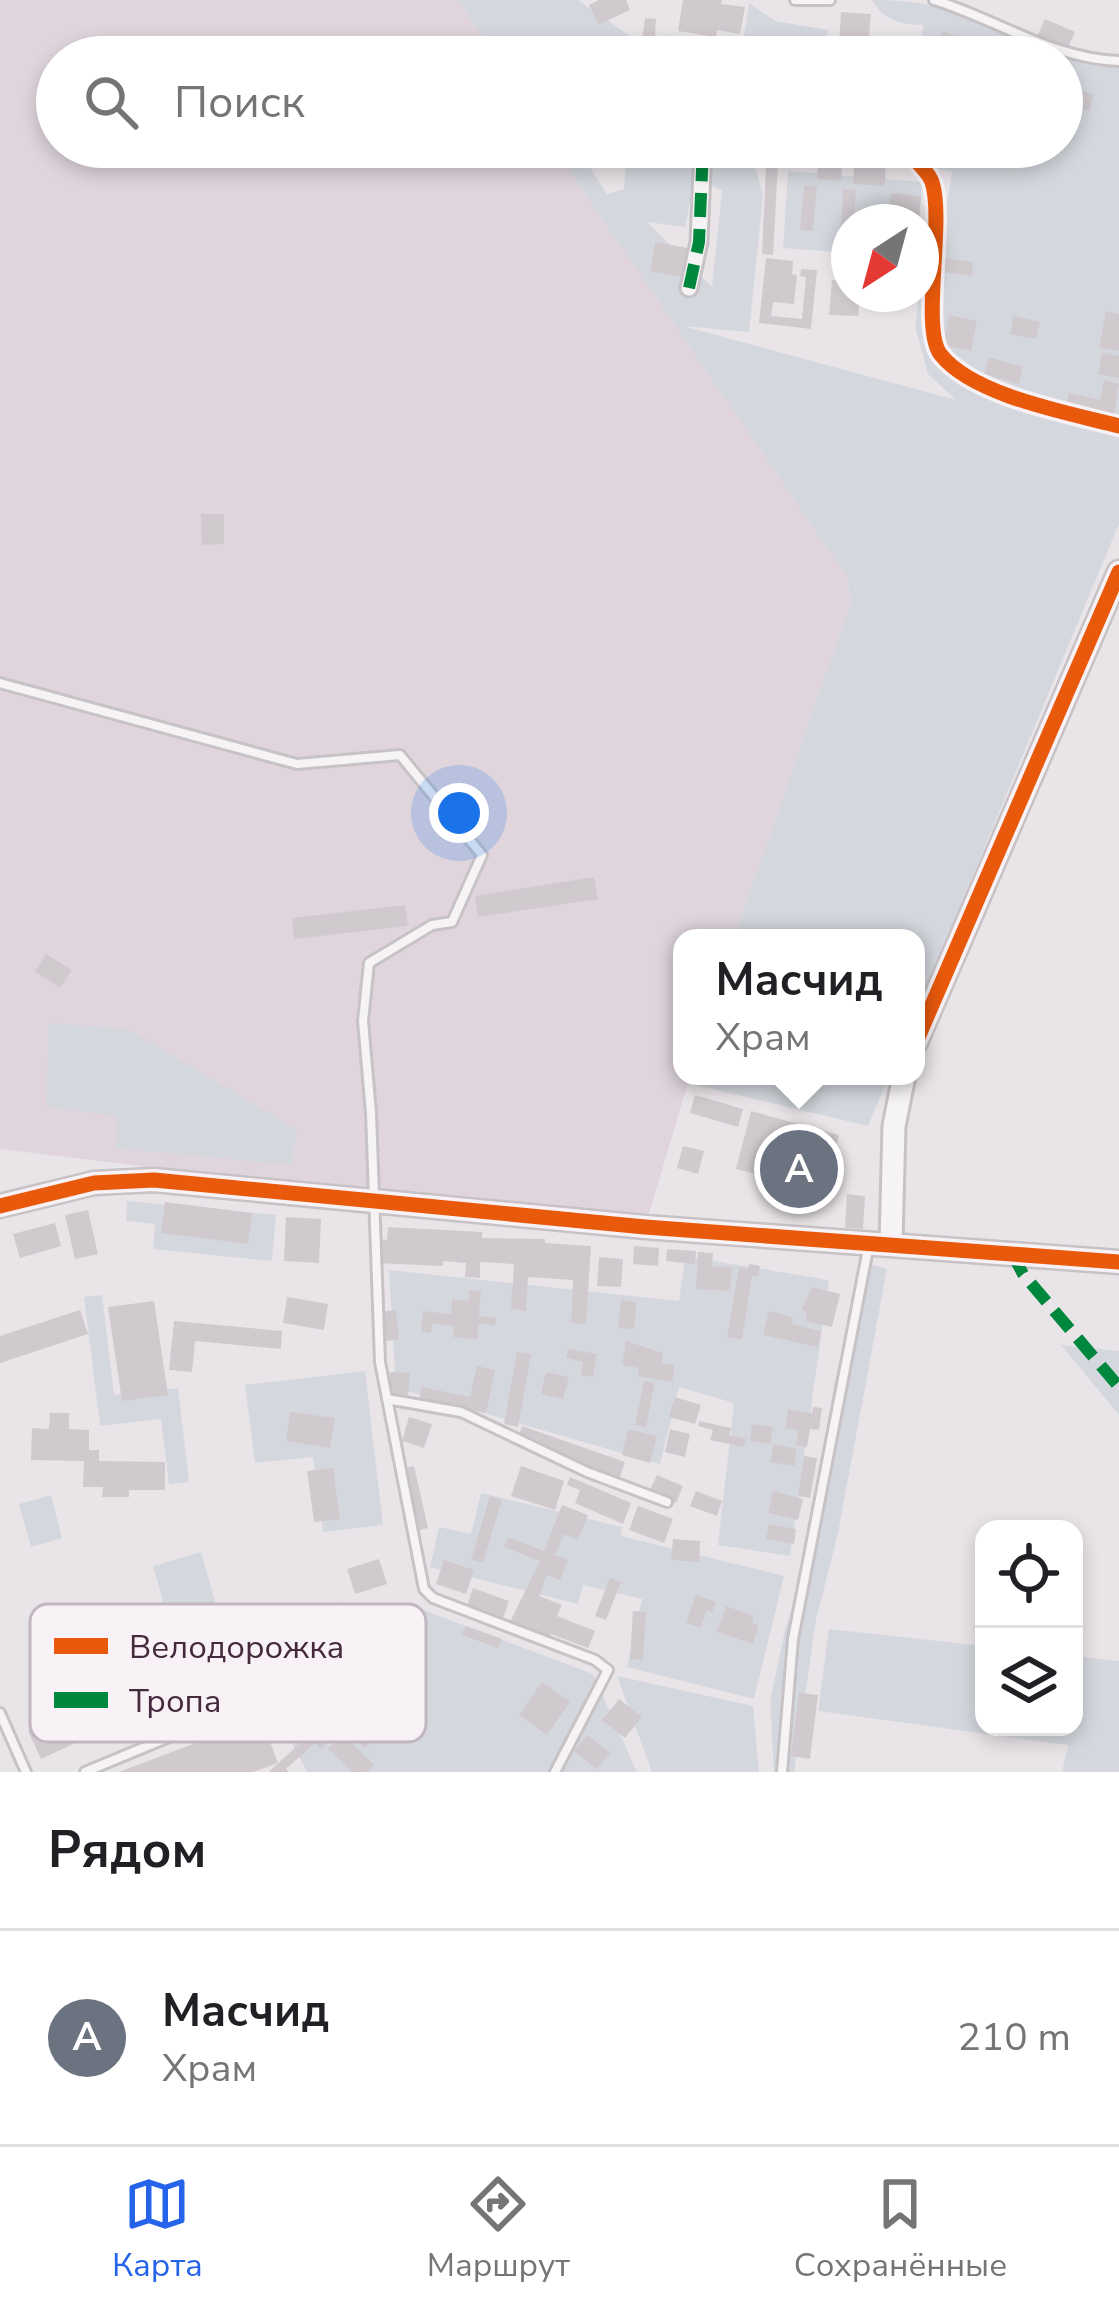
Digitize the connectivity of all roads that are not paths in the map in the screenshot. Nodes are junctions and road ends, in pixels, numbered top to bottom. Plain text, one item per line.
1 (795, 0) edge
2 (830, 0) edge
3 (934, 0) edge
4 (1027, 36) edge
5 (1083, 55) edge
6 (1119, 61) edge
7 (702, 168) edge
8 (919, 168) edge
9 (689, 288) dead end
10 (1119, 427) edge
11 (1119, 572) edge
12 (0, 683) edge
13 (925, 1021) edge
14 (902, 1085) edge
15 (372, 1202) junction
16 (0, 1206) edge
17 (880, 1242) junction
18 (1119, 1262) edge
19 (387, 1399) junction
20 (667, 1502) dead end
21 (0, 1713) edge
22 (158, 1742) edge
23 (26, 1772) edge
24 (86, 1772) edge
25 (555, 1772) edge
26 (782, 1772) edge

1 - 2 lane
3 - 4 lane
5 - 6 lane
7 - 9 street
8 - 10 street
11 - 13 street
12 - 15 lane
14 - 17 street
15 - 16 street
15 - 17 street
15 - 19 lane
17 - 18 street
17 - 26 lane
19 - 20 lane
19 - 25 lane
21 - 23 lane
22 - 24 lane

